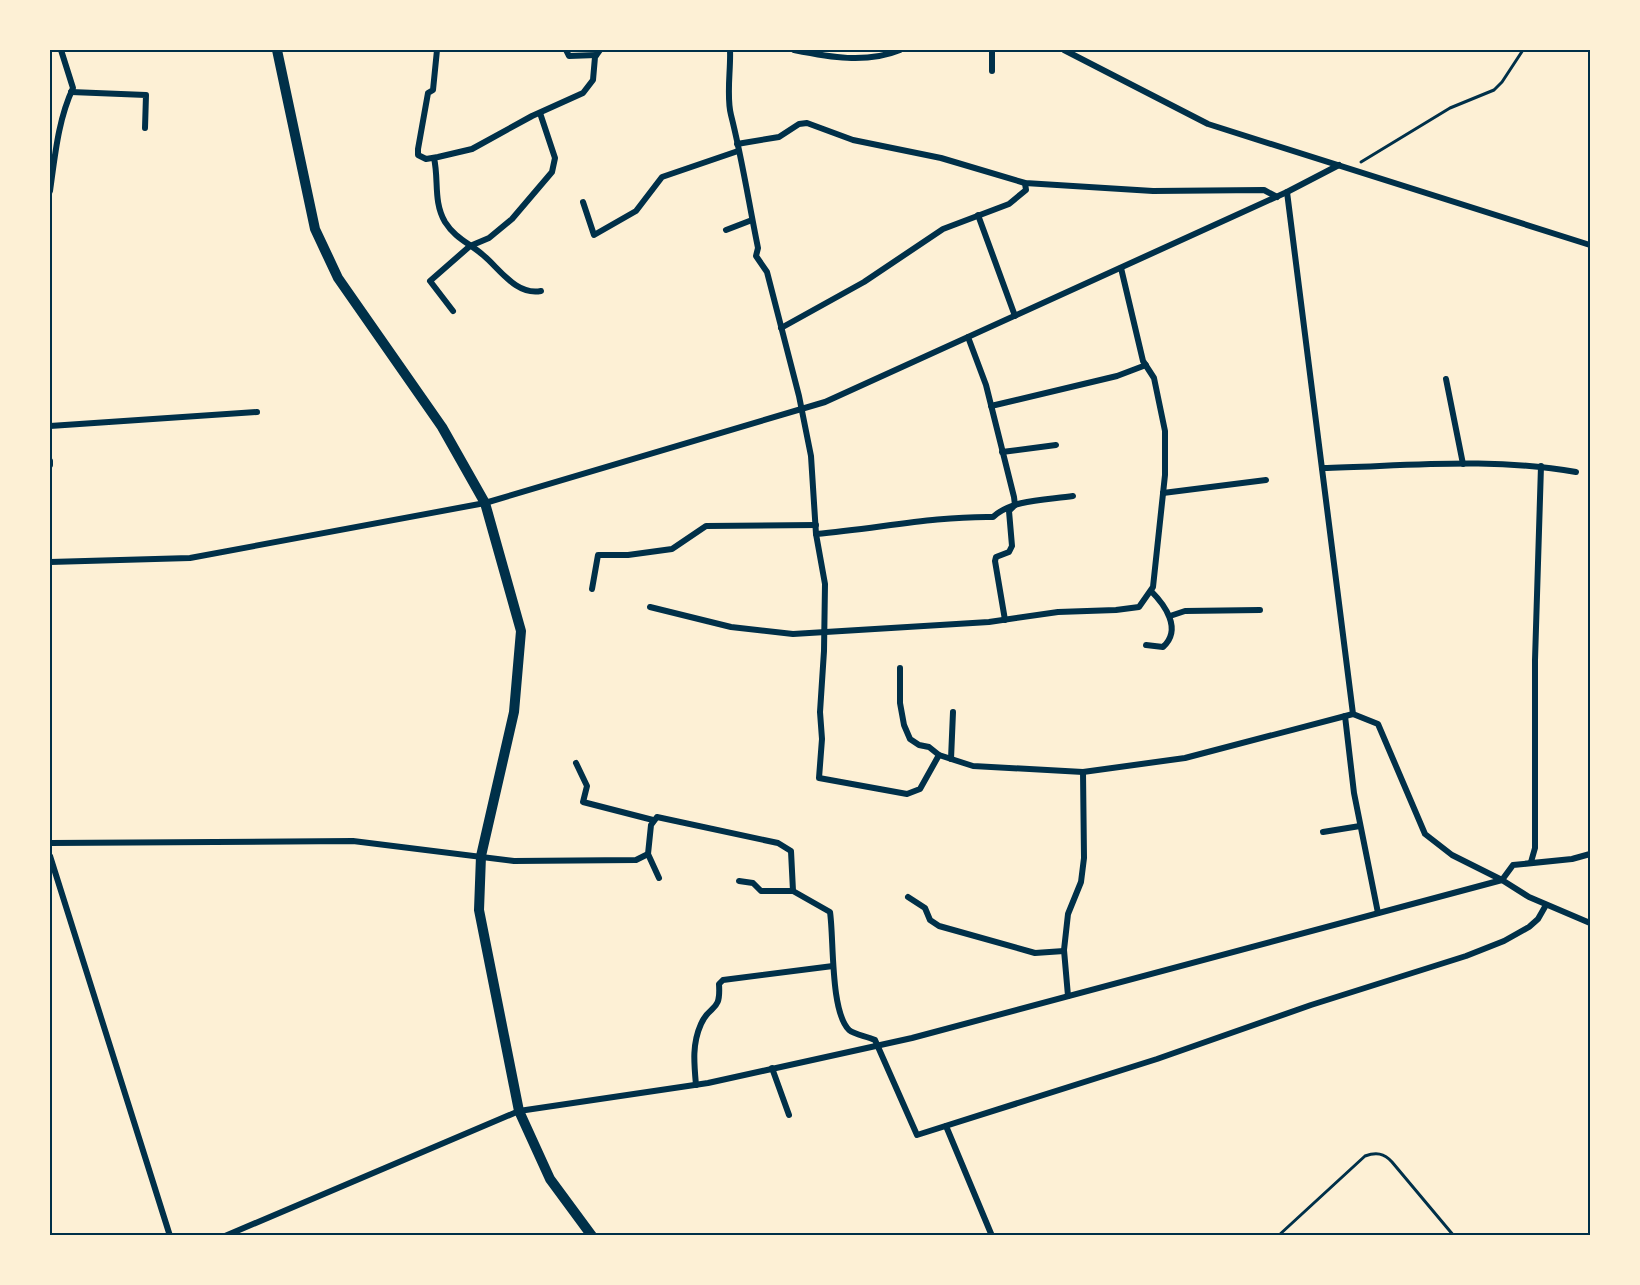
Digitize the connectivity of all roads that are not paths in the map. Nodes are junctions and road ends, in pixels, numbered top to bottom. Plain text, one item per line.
1 (61, 50) edge
2 (278, 50) edge
3 (437, 50) edge
4 (566, 50) edge
5 (730, 50) edge
6 (794, 50) edge
7 (900, 50) edge
8 (992, 50) edge
9 (1064, 50) edge
10 (598, 52) edge
11 (992, 71) dead end
12 (71, 92) junction
13 (540, 113) junction
14 (145, 128) dead end
15 (737, 144) junction
16 (738, 151) junction
17 (434, 158) junction
18 (1339, 165) junction
19 (1025, 183) junction
20 (50, 191) edge
21 (1287, 192) junction
22 (1277, 196) junction
23 (583, 202) dead end
24 (978, 215) junction
25 (752, 220) junction
26 (726, 230) dead end
27 (470, 246) junction
28 (1590, 246) edge
29 (1121, 268) junction
30 (541, 291) dead end
31 (453, 311) dead end
32 (1015, 316) junction
33 (781, 328) junction
34 (969, 337) junction
35 (1146, 365) junction
36 (1446, 379) dead end
37 (991, 406) junction
38 (800, 410) junction
39 (257, 412) dead end
40 (50, 426) edge
41 (1056, 445) dead end
42 (1002, 452) junction
43 (1463, 464) junction
44 (1540, 466) junction
45 (1322, 468) junction
46 (1576, 472) dead end
47 (1266, 480) dead end
48 (1163, 493) junction
49 (1073, 496) dead end
50 (485, 503) junction
51 (1015, 506) junction
52 (816, 525) junction
53 (816, 534) junction
54 (50, 562) edge
55 (592, 589) dead end
56 (1151, 591) junction
57 (650, 608) dead end
58 (1260, 610) dead end
59 (1170, 616) junction
60 (1005, 620) junction
61 (825, 633) junction
62 (1146, 645) dead end
63 (900, 668) dead end
64 (953, 712) dead end
65 (1353, 714) junction
66 (1345, 716) junction
67 (939, 755) junction
68 (951, 759) junction
69 (576, 763) dead end
70 (1083, 772) junction
71 (653, 819) junction
72 (1360, 826) junction
73 (1323, 832) dead end
74 (50, 843) edge
75 (648, 854) junction
76 (1590, 854) edge
77 (50, 856) edge
78 (481, 856) junction
79 (1531, 862) junction
80 (659, 878) dead end
81 (1502, 880) junction
82 (739, 881) dead end
83 (794, 891) junction
84 (908, 897) dead end
85 (1546, 905) junction
86 (1378, 913) junction
87 (1590, 923) edge
88 (1064, 951) junction
89 (833, 966) junction
90 (1068, 996) junction
91 (876, 1046) junction
92 (772, 1068) junction
93 (696, 1084) junction
94 (519, 1111) junction
95 (789, 1115) dead end
96 (946, 1126) junction
97 (990, 1235) edge
98 (170, 1236) edge
99 (225, 1236) edge
100 (592, 1236) edge

1 - 12 street
2 - 50 street
3 - 17 street
4 - 10 street
5 - 15 street
6 - 7 street
8 - 11 street
9 - 18 street
10 - 13 street
12 - 14 street
12 - 20 street
13 - 17 street
13 - 27 street
15 - 16 street
15 - 19 street
16 - 23 street
16 - 25 street
17 - 27 street
18 - 21 street
18 - 28 street
19 - 22 street
19 - 24 street
21 - 22 street
21 - 45 street
22 - 29 street
24 - 32 street
24 - 33 street
25 - 26 street
25 - 33 street
27 - 30 street
27 - 31 street
29 - 32 street
29 - 35 street
32 - 34 street
33 - 38 street
34 - 37 street
34 - 38 street
35 - 37 street
35 - 48 street
36 - 43 street
37 - 42 street
38 - 50 street
38 - 52 street
39 - 40 street
41 - 42 street
42 - 51 street
43 - 44 street
43 - 45 street
44 - 46 street
44 - 79 street
45 - 65 street
47 - 48 street
48 - 56 street
49 - 51 street
50 - 54 street
50 - 78 street
51 - 53 street
51 - 60 street
52 - 53 street
52 - 55 street
53 - 61 street
56 - 59 street
56 - 60 street
57 - 61 street
58 - 59 street
59 - 62 street
60 - 61 street
61 - 67 street
63 - 67 street
64 - 68 street
65 - 66 street
65 - 81 street
66 - 70 street
66 - 72 street
67 - 68 street
68 - 70 street
69 - 71 street
70 - 88 street
71 - 75 street
71 - 83 street
72 - 73 street
72 - 86 street
74 - 78 street
75 - 78 street
75 - 80 street
76 - 79 street
77 - 98 street
78 - 94 street
79 - 81 street
81 - 85 street
81 - 86 street
82 - 83 street
83 - 89 street
84 - 88 street
85 - 87 street
85 - 96 street
86 - 90 street
88 - 90 street
89 - 91 street
89 - 93 street
90 - 91 street
91 - 92 street
91 - 96 street
92 - 93 street
92 - 95 street
93 - 94 street
94 - 99 street
94 - 100 street
96 - 97 street

